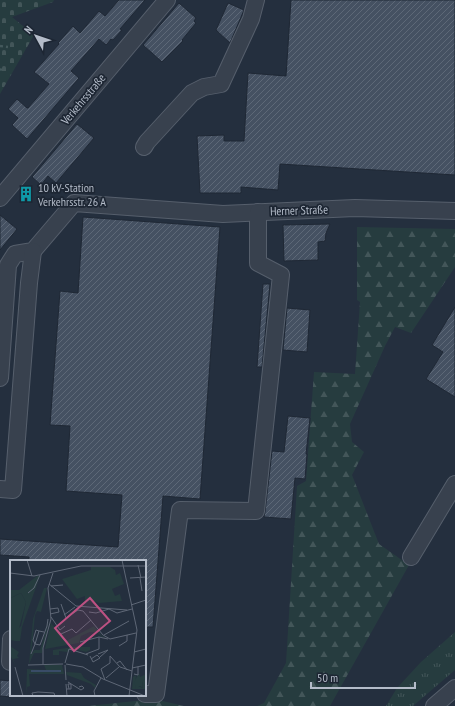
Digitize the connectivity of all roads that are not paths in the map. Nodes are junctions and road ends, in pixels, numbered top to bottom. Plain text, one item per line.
1 (167, 0) edge
2 (256, 0) edge
3 (144, 147) dead end
4 (0, 198) edge
5 (455, 211) edge
6 (258, 212) junction
7 (33, 251) junction
8 (0, 378) edge
9 (455, 484) edge
10 (0, 489) edge
11 (411, 557) dead end
12 (10, 645) edge
13 (7, 662) edge
14 (455, 688) edge
15 (146, 694) edge
16 (434, 706) edge

1 - 4 street, Verkehrsstraße
2 - 3 street
5 - 6 street, Herner Straße
6 - 7 street, Herner Straße
6 - 15 street
7 - 8 street
7 - 10 street
9 - 11 street
12 - 13 street
14 - 16 street

